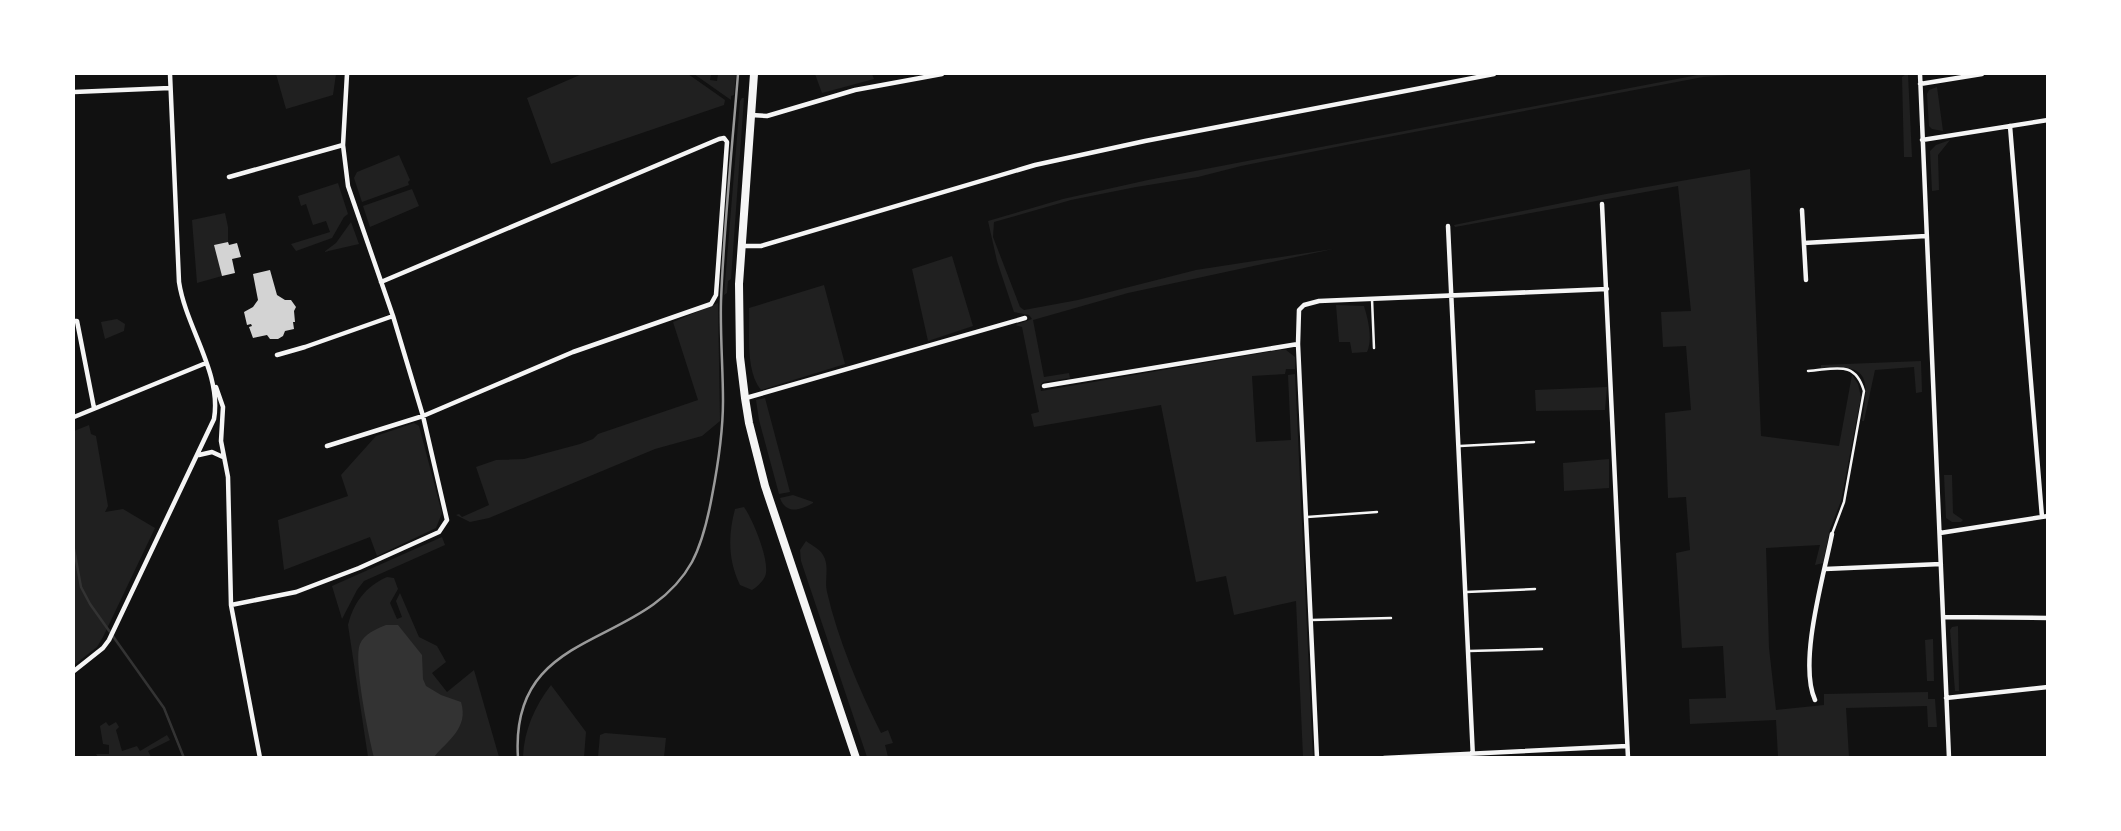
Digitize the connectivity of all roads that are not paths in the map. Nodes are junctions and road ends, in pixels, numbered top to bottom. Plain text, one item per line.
1 (170, 74) edge
2 (346, 74) edge
3 (754, 74) edge
4 (942, 74) edge
5 (1494, 74) edge
6 (1920, 74) edge
7 (1982, 74) edge
8 (1920, 83) junction
9 (170, 88) junction
10 (74, 92) edge
11 (751, 115) junction
12 (2048, 120) edge
13 (2010, 126) junction
14 (1922, 140) junction
15 (343, 145) junction
16 (229, 177) dead end
17 (1602, 204) dead end
18 (1802, 210) dead end
19 (1448, 226) dead end
20 (1926, 236) junction
21 (1804, 243) junction
22 (741, 246) junction
23 (1806, 280) dead end
24 (381, 282) junction
25 (1606, 289) junction
26 (1452, 295) junction
27 (1372, 298) junction
28 (393, 316) junction
29 (1025, 318) dead end
30 (75, 321) edge
31 (1298, 344) junction
32 (1374, 348) dead end
33 (276, 355) dead end
34 (206, 363) junction
35 (1808, 371) dead end
36 (214, 383) junction
37 (1044, 386) dead end
38 (745, 398) junction
39 (94, 408) junction
40 (423, 416) junction
41 (74, 417) edge
42 (1535, 442) dead end
43 (327, 446) dead end
44 (1460, 446) junction
45 (199, 455) junction
46 (224, 457) junction
47 (1377, 512) dead end
48 (1306, 517) junction
49 (2045, 517) edge
50 (1940, 533) junction
51 (1832, 534) joint
52 (1941, 564) junction
53 (1825, 569) junction
54 (1535, 589) dead end
55 (1466, 592) junction
56 (231, 605) junction
57 (1943, 617) junction
58 (1391, 618) dead end
59 (2048, 618) edge
60 (1311, 620) junction
61 (1542, 649) dead end
62 (1469, 651) junction
63 (74, 671) edge
64 (2048, 687) edge
65 (1946, 698) junction
66 (1815, 700) dead end
67 (1627, 746) junction
68 (1473, 755) edge
69 (260, 758) edge
70 (856, 758) edge
71 (1317, 758) edge
72 (1384, 758) edge
73 (1628, 758) edge
74 (1949, 758) edge

1 - 9 street
2 - 15 street
3 - 11 main road
4 - 11 street
5 - 22 street
6 - 8 street
7 - 8 street
8 - 14 street
9 - 10 street
9 - 34 street
11 - 22 main road
12 - 13 street
13 - 14 street
13 - 49 street
14 - 20 street
15 - 16 street
15 - 24 street
17 - 25 street
18 - 21 street
19 - 26 street
20 - 21 street
20 - 50 street
21 - 23 street
22 - 38 main road
24 - 28 street
24 - 40 street
25 - 26 street
25 - 67 street
26 - 27 street
26 - 44 street
27 - 31 street
27 - 32 lane
28 - 33 street
28 - 40 street
29 - 38 street
30 - 39 street
31 - 37 street
31 - 48 street
34 - 36 street
34 - 39 street
35 - 51 lane
36 - 45 street
36 - 46 street
38 - 70 main road
39 - 41 street
40 - 43 street
40 - 56 street
42 - 44 lane
44 - 55 street
45 - 46 street
45 - 63 street
46 - 56 street
47 - 48 lane
48 - 60 street
49 - 50 street
50 - 52 street
51 - 53 street
52 - 53 street
52 - 57 street
53 - 66 street
54 - 55 lane
55 - 62 street
56 - 69 street
57 - 59 street
57 - 65 street
58 - 60 lane
60 - 71 street
61 - 62 lane
62 - 68 street
64 - 65 street
65 - 74 street
67 - 68 street
67 - 73 street
68 - 72 street

